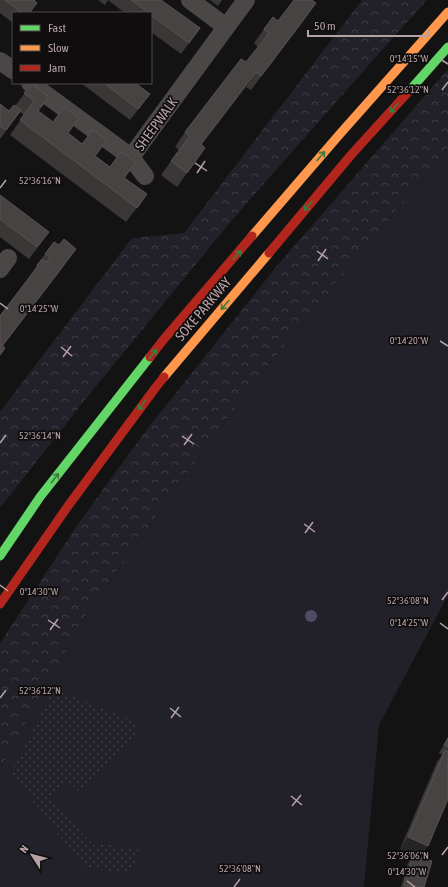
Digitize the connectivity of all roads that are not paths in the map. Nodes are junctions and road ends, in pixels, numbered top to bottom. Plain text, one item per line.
1 (190, 0) edge
2 (246, 0) edge
3 (448, 12) edge
4 (226, 28) junction
5 (448, 47) edge
6 (0, 61) edge
7 (12, 69) edge
8 (31, 84) edge
9 (131, 157) junction
10 (145, 176) dead end
11 (40, 497) junction
12 (0, 545) edge
13 (0, 556) edge
14 (6, 595) junction
15 (0, 604) edge
16 (0, 607) edge

1 - 4 street
2 - 4 street, SHEEPWALK
11 -> 3 highway, SOKE PARKWAY
4 - 9 street, SHEEPWALK
5 -> 14 highway, SOKE PARKWAY
6 - 7 street
8 - 9 street, SHEEPWALK
9 - 10 street
11 - 12 highway
11 - 13 highway, SOKE PARKWAY
14 - 15 highway, SOKE PARKWAY
14 - 16 highway

